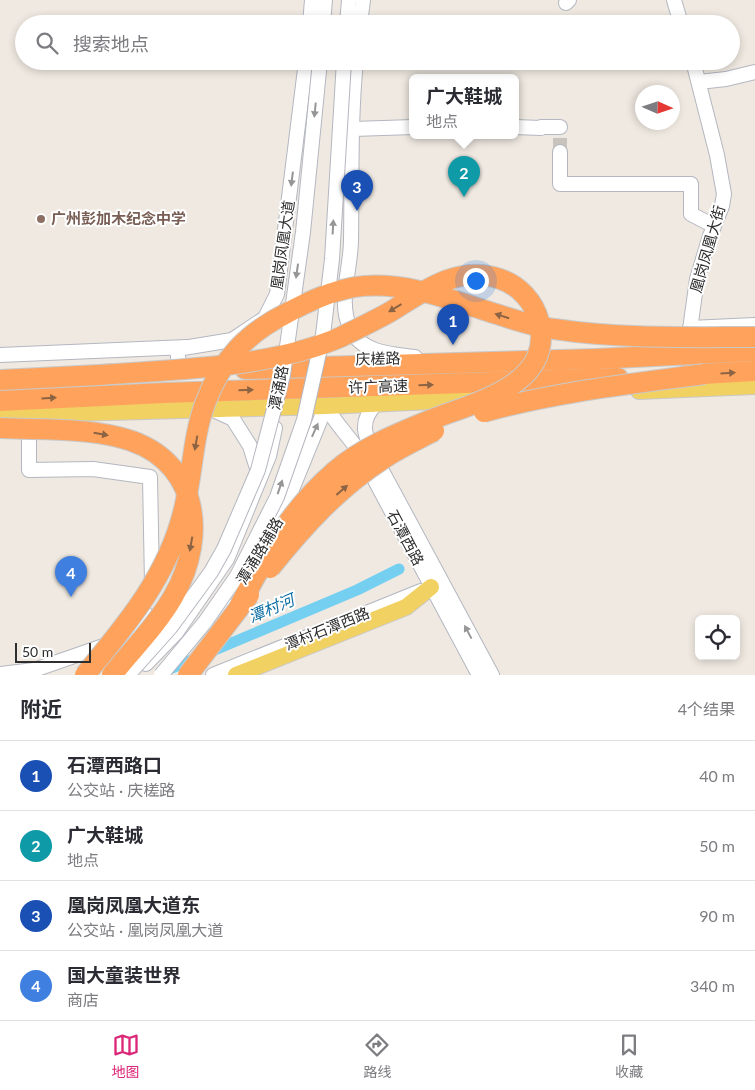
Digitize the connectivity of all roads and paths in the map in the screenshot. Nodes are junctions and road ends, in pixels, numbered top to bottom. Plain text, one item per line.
1 (312, 0) edge
2 (324, 0) edge
3 (349, 0) edge
4 (363, 0) edge
5 (674, 0) edge
6 (311, 15) edge
7 (323, 15) edge
8 (348, 15) edge
9 (361, 15) edge
10 (678, 15) edge
11 (305, 70) edge
12 (319, 70) edge
13 (343, 70) edge
14 (356, 70) edge
15 (696, 70) edge
16 (755, 72) edge
17 (699, 82) junction
18 (519, 127) edge
19 (560, 127) dead end
20 (409, 128) edge
21 (353, 129) junction
22 (560, 152) tunnel mouth
23 (714, 226) junction
24 (755, 325) edge
25 (690, 328) junction
26 (755, 337) edge
27 (755, 345) edge
28 (206, 346) junction
29 (687, 350) junction
30 (755, 351) edge
31 (0, 355) edge
32 (431, 358) junction
33 (275, 360) junction
34 (179, 364) junction
35 (0, 367) edge
36 (126, 367) junction
37 (755, 371) edge
38 (0, 373) edge
39 (704, 374) junction
40 (101, 375) junction
41 (0, 380) edge
42 (755, 386) edge
43 (0, 401) edge
44 (377, 403) junction
45 (326, 406) junction
46 (280, 407) junction
47 (211, 409) junction
48 (29, 414) junction
49 (0, 415) edge
50 (0, 428) edge
51 (269, 456) junction
52 (296, 478) junction
53 (260, 479) junction
54 (436, 584) junction
55 (240, 605) junction
56 (34, 672) edge
57 (0, 674) edge
58 (85, 675) edge
59 (112, 675) edge
60 (128, 675) edge
61 (135, 675) edge
62 (160, 675) edge
63 (188, 675) edge
64 (213, 675) edge
65 (236, 675) edge
66 (479, 675) edge
67 (492, 675) edge

1 - 6 street
2 - 7 street
3 - 8 street
4 - 9 street
5 - 10 street
11 -> 28 street, 凰岗凤凰大道
12 -> 60 street, 潭涌路, bridge
62 -> 13 street, 潭涌路, bridge
14 - 21 street
15 - 17 street, 凰岗凤凰大街
16 - 17 street
17 - 23 street, 凰岗凤凰大街
18 - 19 street
20 - 21 street
21 - 32 street
22 - 23 street
23 - 25 street, 凰岗凤凰大街
24 - 25 street
25 - 29 street, 凰岗凤凰大街
26 -> 58 highway, bridge
27 - 29 main road, 庆槎路
28 - 31 street
28 - 33 street
28 - 34 street, 凰岗凤凰大道
29 - 32 main road, 庆槎路
30 - 40 highway, 许广高速, bridge
32 - 33 main road, 庆槎路
33 - 34 main road, 庆槎路
34 - 36 main road, 庆槎路
35 - 36 highway
36 - 38 main road, 庆槎路
39 -> 37 highway, 许广高速
43 -> 39 highway, 许广高速, bridge
55 -> 39 highway, bridge
40 - 41 highway, 许广高速
55 -> 40 highway, bridge
42 - 44 main road
44 - 45 main road
44 - 54 street, 石潭西路
45 - 46 main road
52 -> 45 street, 潭涌路辅路
45 - 54 street, 石潭西路
46 - 47 main road
46 - 51 street, 潭涌路辅路
47 - 48 main road
47 - 53 street
48 - 49 main road
48 - 56 street
50 -> 59 highway, bridge
51 - 52 street
51 - 53 street, 潭涌路辅路
52 - 62 street, 潭涌路辅路
53 - 61 street, 潭涌路辅路
54 - 64 street, 潭村石潭西路
54 - 65 main road
54 - 66 street, 石潭西路
67 -> 54 street, 石潭西路
55 - 63 highway, bridge
56 - 57 street

